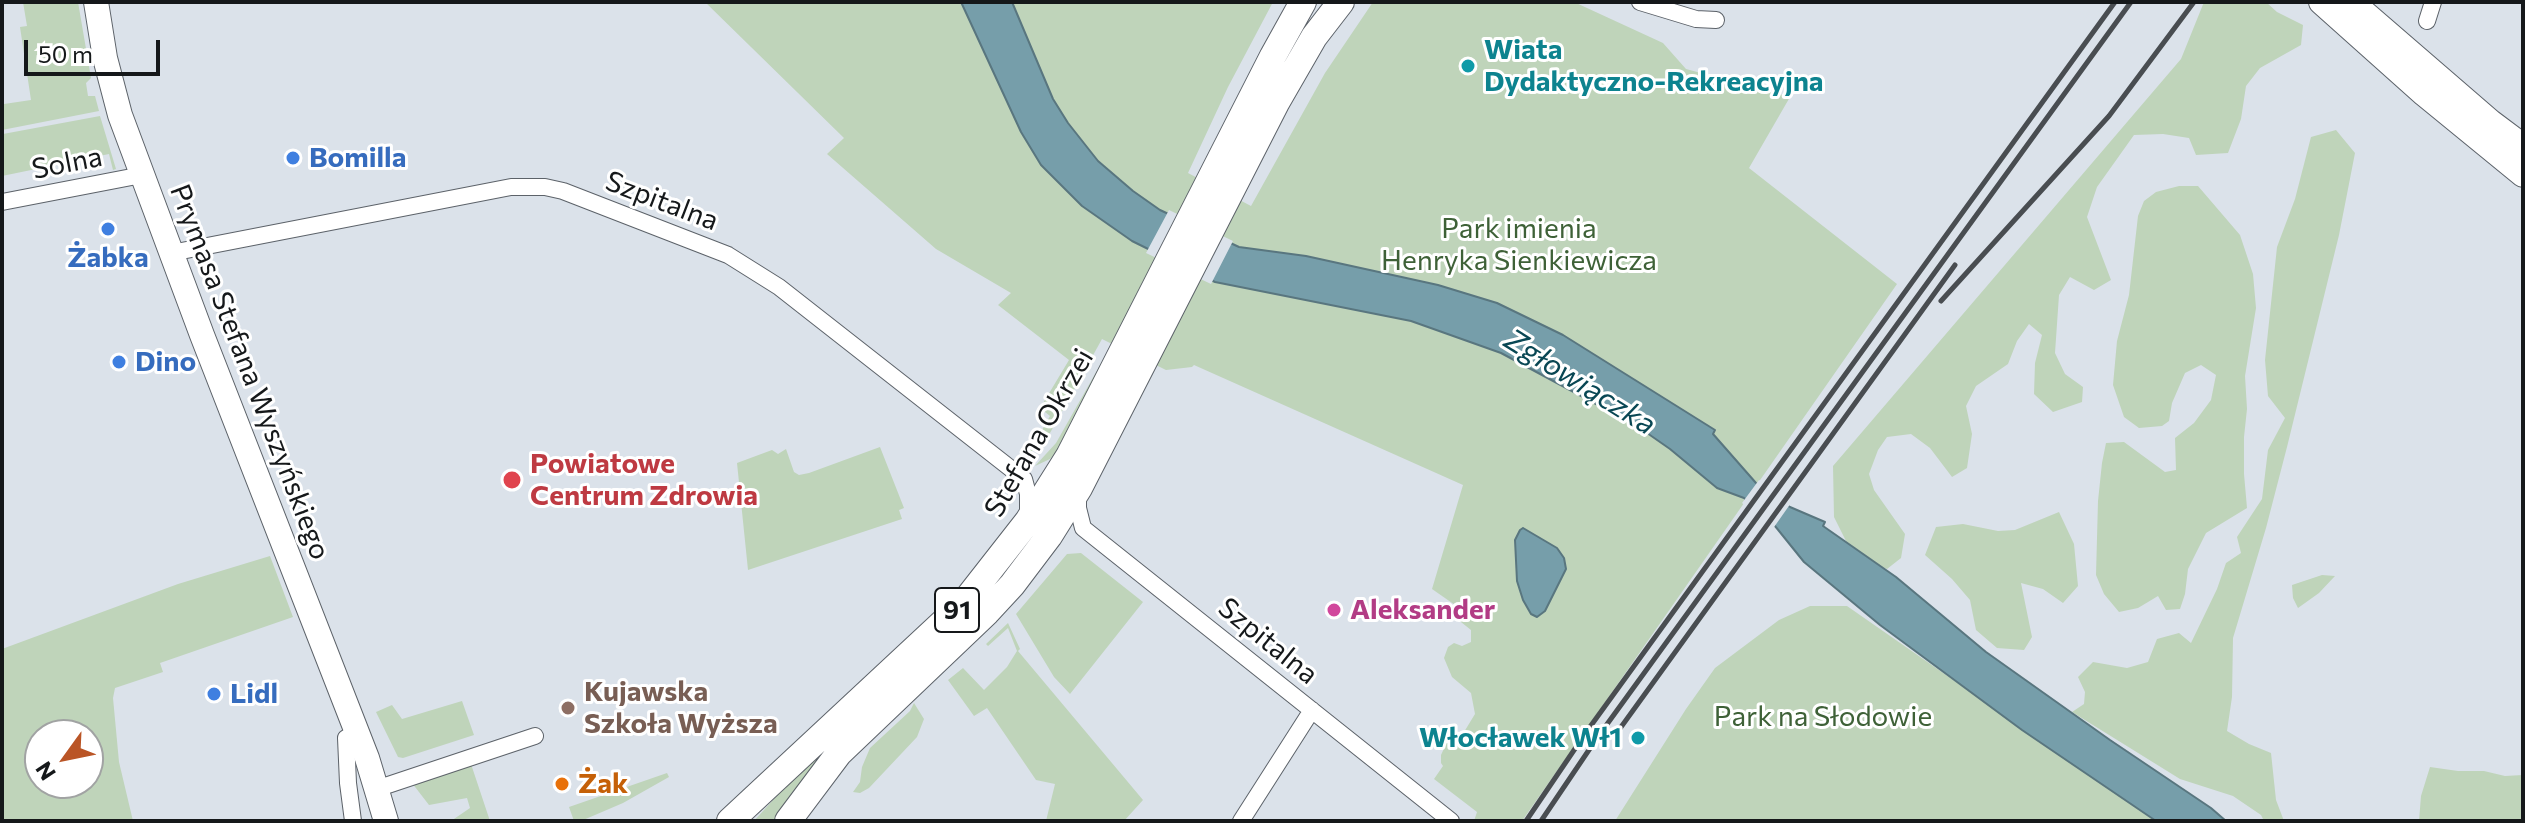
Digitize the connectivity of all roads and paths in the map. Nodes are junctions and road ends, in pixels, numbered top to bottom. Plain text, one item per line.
1 (96, 2) edge
2 (1303, 2) edge
3 (1341, 2) edge
4 (1640, 2) edge
5 (2321, 2) edge
6 (2352, 2) edge
7 (2433, 2) edge
8 (1716, 20) dead end
9 (2427, 21) dead end
10 (2522, 142) edge
11 (142, 175) junction
12 (2523, 175) edge
13 (1220, 189) junction
14 (2, 202) edge
15 (171, 253) junction
16 (1134, 355) junction
17 (1069, 456) junction
18 (1024, 479) junction
19 (1079, 488) junction
20 (1028, 521) junction
21 (1083, 528) junction
22 (1042, 545) junction
23 (1312, 710) junction
24 (356, 732) junction
25 (535, 736) dead end
26 (380, 788) junction
27 (353, 821) edge
28 (386, 821) edge
29 (405, 821) edge
30 (730, 821) edge
31 (788, 821) edge
32 (1241, 821) edge
33 (1451, 821) edge

1 - 11 main road, Prymasa Stefana Wyszyńskiego
2 - 13 main road, Stefana Okrzei / 91
3 - 13 main road, Stefana Okrzei / 91
4 - 8 street
5 - 12 main road
6 - 10 main road
7 - 9 street
11 - 14 street, Solna
11 - 15 main road, Prymasa Stefana Wyszyńskiego
13 - 16 main road, Stefana Okrzei / 91
15 - 18 street, Szpitalna
15 - 24 main road, Prymasa Stefana Wyszyńskiego
16 - 17 main road, Stefana Okrzei / 91
16 - 19 main road, Stefana Okrzei / 91
17 - 18 street
17 - 20 main road, Stefana Okrzei / 91
18 - 20 street
19 - 21 street
19 - 22 main road, Stefana Okrzei / 91
20 - 30 main road, Stefana Okrzei / 91
21 - 22 street
21 - 23 street, Szpitalna
22 - 31 main road, Stefana Okrzei / 91
23 - 32 street
23 - 33 street, Szpitalna
24 - 26 main road, Prymasa Stefana Wyszyńskiego
24 - 27 street
25 - 26 street
26 - 28 main road, Prymasa Stefana Wyszyńskiego
26 - 29 main road, Prymasa Stefana Wyszyńskiego

